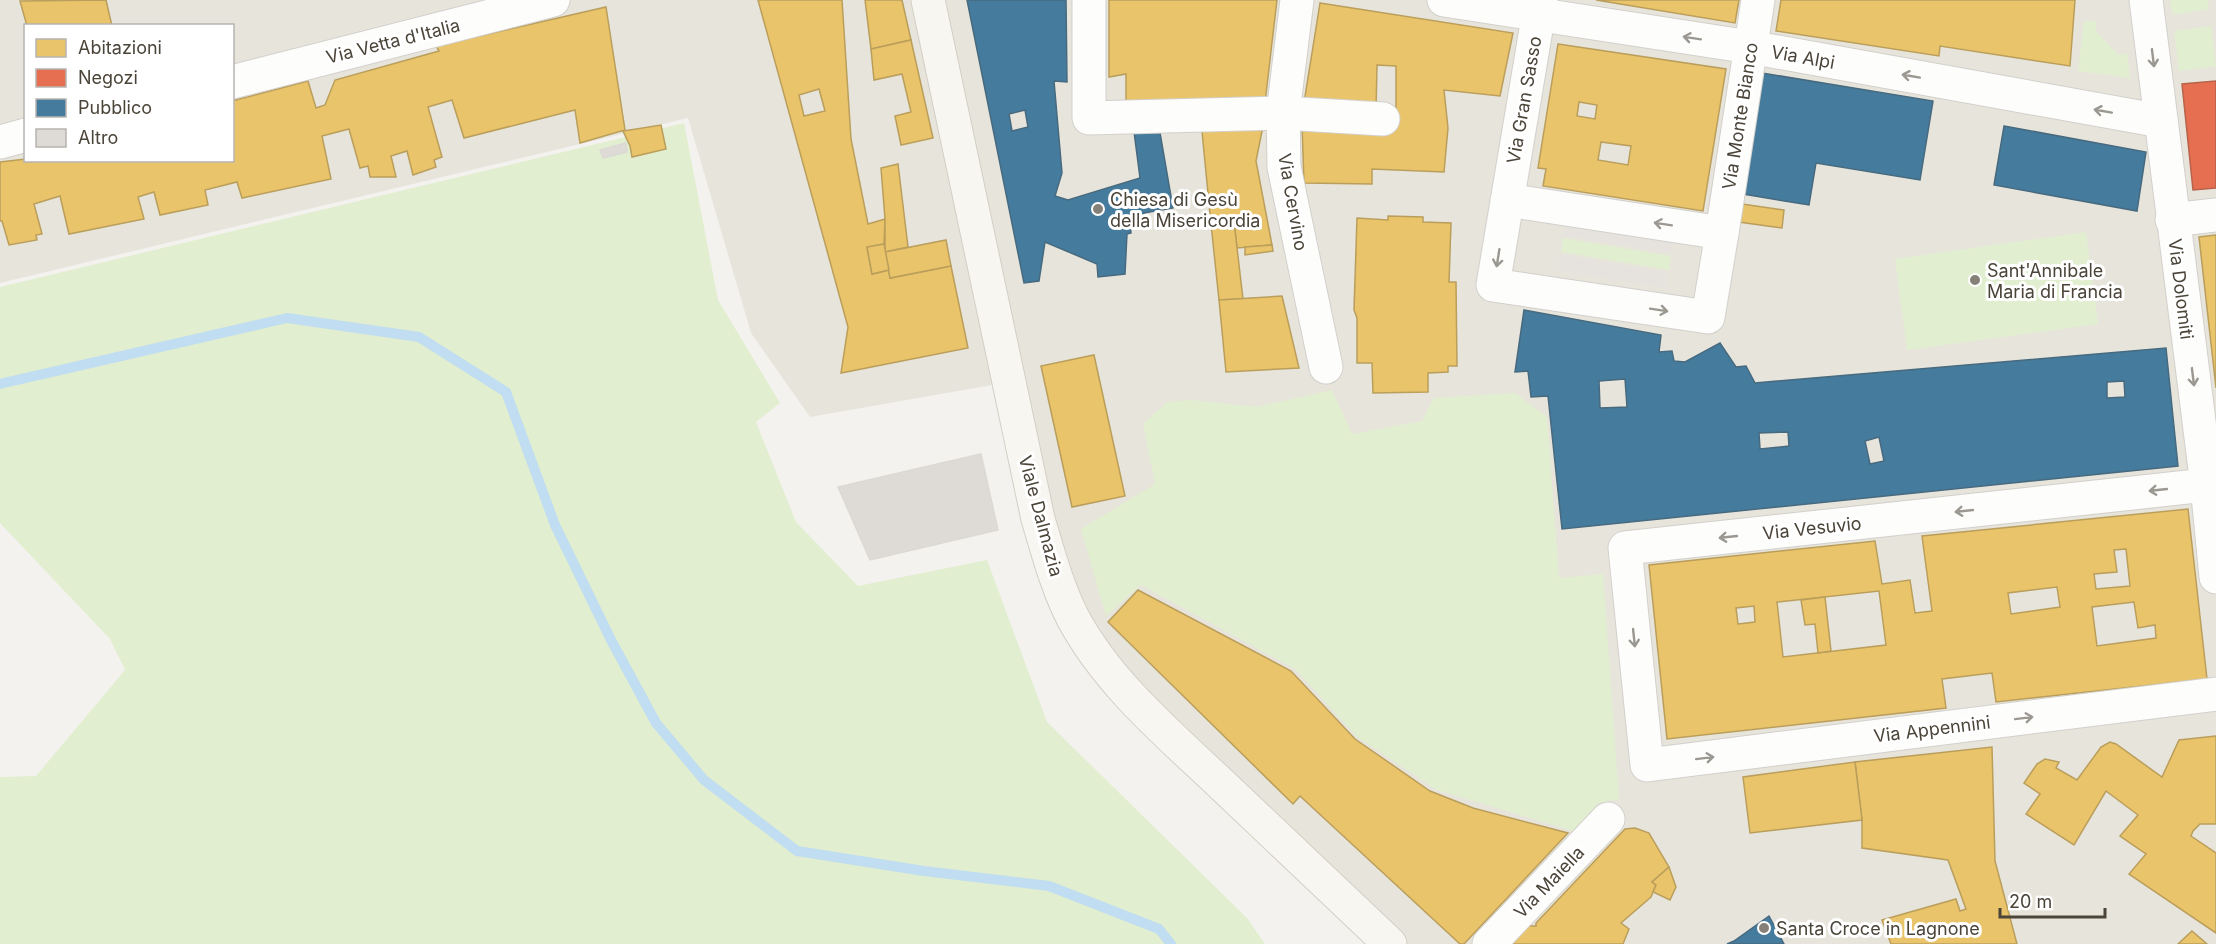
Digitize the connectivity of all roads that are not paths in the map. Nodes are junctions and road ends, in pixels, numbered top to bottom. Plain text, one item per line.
1 (553, 0) edge
2 (928, 0) edge
3 (1089, 0) edge
4 (1297, 0) edge
5 (1444, 0) edge
6 (1758, 0) edge
7 (2146, 0) edge
8 (1540, 7) edge
9 (1750, 47) junction
10 (234, 81) edge
11 (1282, 113) junction
12 (1383, 119) dead end
13 (2161, 121) junction
14 (24, 136) edge
15 (0, 142) edge
16 (1507, 200) junction
17 (2216, 215) edge
18 (2172, 220) junction
19 (1722, 233) junction
20 (1326, 367) dead end
21 (2211, 484) edge
22 (2216, 577) edge
23 (2216, 693) edge
24 (1647, 765) joint
25 (1608, 819) dead end
26 (1390, 944) edge
27 (1489, 944) edge

1 - 10 street, Via Vetta d'Italia
2 - 26 main road, Viale Dalmazia
3 - 11 street
4 - 11 street, Via Cervino
5 - 8 street, Via Alpi
6 - 9 street, Via Monte Bianco
7 -> 13 street, Via Dolomiti
9 -> 8 street, Via Alpi
8 - 16 street, Via Gran Sasso
13 -> 9 street, Via Alpi
9 - 19 street, Via Monte Bianco
11 - 12 street
11 - 20 street, Via Cervino
13 - 18 street, Via Dolomiti
14 - 15 street
19 -> 16 street
16 -> 19 street, Via Gran Sasso
17 - 18 street
18 -> 21 street, Via Dolomiti
21 - 22 street, Via Dolomiti
21 -> 24 street, Via Vesuvio
24 -> 23 street, Via Appennini
25 - 27 street, Via Maiella

